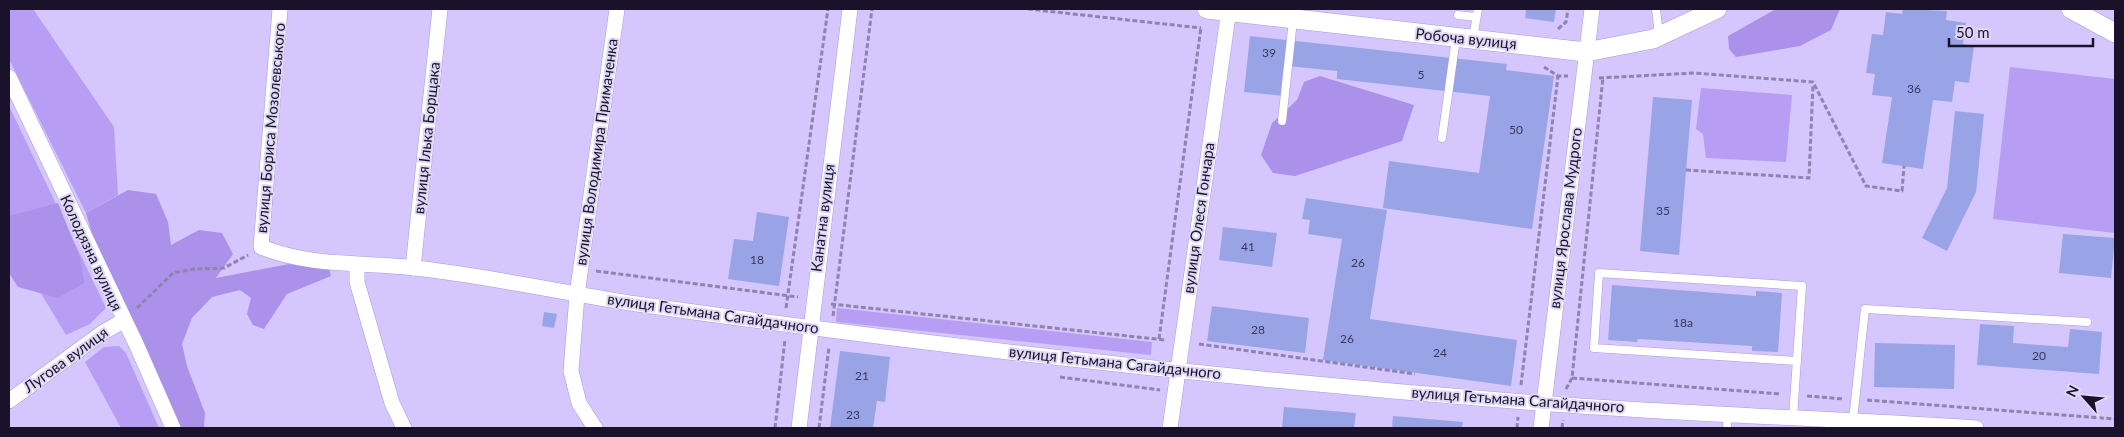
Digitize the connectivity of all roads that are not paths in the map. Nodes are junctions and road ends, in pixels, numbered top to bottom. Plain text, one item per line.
1 (280, 9) edge
2 (440, 9) edge
3 (617, 9) edge
4 (850, 9) edge
5 (1207, 9) edge
6 (1478, 9) edge
7 (1592, 9) edge
8 (1656, 9) edge
9 (1717, 9) edge
10 (2071, 9) edge
11 (1229, 10) edge
12 (1458, 15) dead end
13 (1476, 17) junction
14 (1293, 20) junction
15 (2115, 33) edge
16 (1659, 36) junction
17 (1465, 39) junction
18 (1594, 51) junction
19 (9, 77) edge
20 (1282, 121) dead end
21 (1442, 138) dead end
22 (261, 247) joint
23 (357, 265) junction
24 (413, 268) junction
25 (577, 295) junction
26 (123, 321) junction
27 (2087, 322) dead end
28 (809, 328) junction
29 (1797, 361) junction
30 (1178, 371) junction
31 (9, 401) edge
32 (1544, 403) junction
33 (1793, 417) junction
34 (1728, 421) edge
35 (1859, 423) edge
36 (173, 428) edge
37 (404, 428) edge
38 (596, 428) edge
39 (798, 428) edge
40 (1170, 428) edge
41 (1541, 428) edge
42 (1976, 428) edge

1 - 22 street, вулиця Бориса Мозолевського
2 - 24 street, вулиця Ілька Борщака
3 - 25 street, вулиця Володимира Примаченка
4 - 28 street, Канатна вулиця
5 - 11 street, Робоча вулиця
6 - 13 lane
7 - 18 street, вулиця Ярослава Мудрого
8 - 16 lane
9 - 16 street, Робоча вулиця
10 - 15 street
11 - 14 street, Робоча вулиця
11 - 30 street, вулиця Олеся Гончара
12 - 13 lane
13 - 17 lane
14 - 17 street, Робоча вулиця
14 - 20 lane
16 - 18 street, Робоча вулиця
17 - 18 street, Робоча вулиця
17 - 21 lane
18 - 32 street, вулиця Ярослава Мудрого
19 - 26 street, Колодязна вулиця
22 - 23 street, вулиця Гетьмана Сагайдачного
23 - 24 street, вулиця Гетьмана Сагайдачного
23 - 37 street
24 - 25 street, вулиця Гетьмана Сагайдачного
25 - 28 street, вулиця Гетьмана Сагайдачного
25 - 38 street, вулиця Володимира Примаченка
26 - 31 street, Лугова вулиця
26 - 36 street, Колодязна вулиця
27 - 35 lane
28 - 30 street, вулиця Гетьмана Сагайдачного
28 - 39 street, Канатна вулиця
29 - 29 lane
29 - 33 lane
30 - 32 street, вулиця Гетьмана Сагайдачного
30 - 40 street, вулиця Олеся Гончара
32 - 34 street, вулиця Гетьмана Сагайдачного
32 - 41 street, вулиця Ярослава Мудрого
33 - 34 street, вулиця Гетьмана Сагайдачного
33 - 35 street, вулиця Гетьмана Сагайдачного
35 - 42 street, вулиця Гетьмана Сагайдачного

